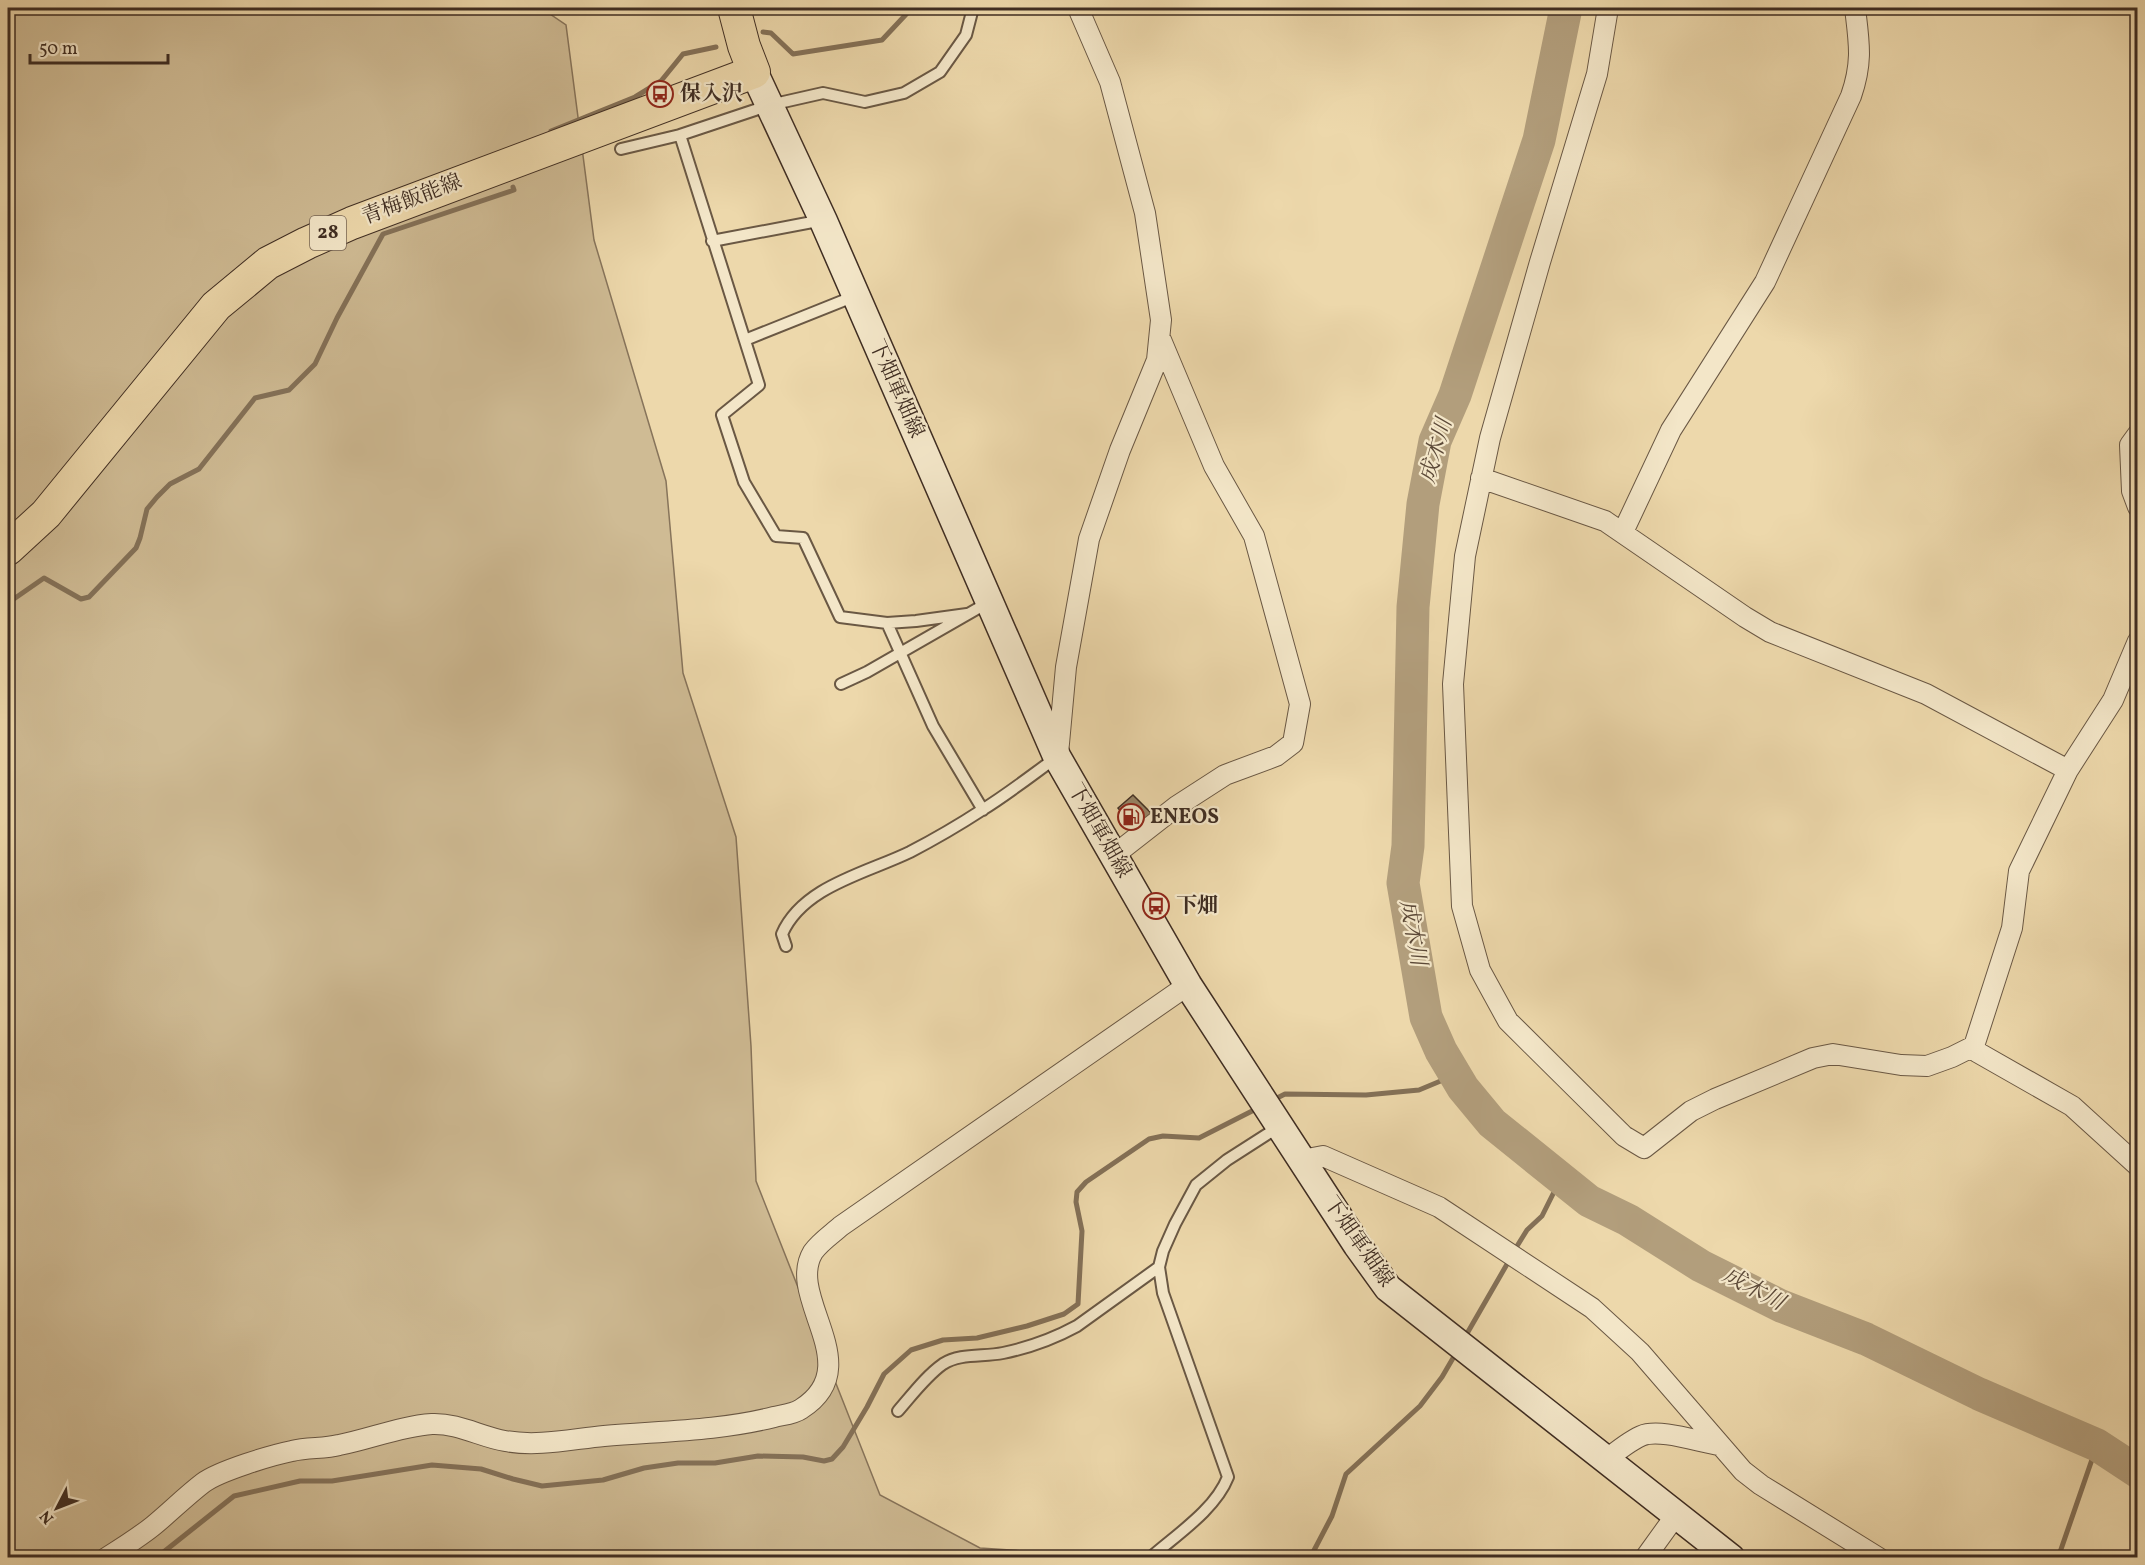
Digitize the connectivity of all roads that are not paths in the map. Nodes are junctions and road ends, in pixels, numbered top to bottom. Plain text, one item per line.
1 (734, 8) edge
2 (973, 8) edge
3 (1078, 8) edge
4 (1608, 8) edge
5 (1855, 8) edge
6 (754, 72) junction
7 (770, 105) junction
8 (680, 135) junction
9 (621, 149) dead end
10 (823, 220) junction
11 (712, 241) junction
12 (855, 296) junction
13 (1160, 336) junction
14 (745, 340) junction
15 (2138, 434) edge
16 (1481, 478) junction
17 (2138, 507) edge
18 (1623, 532) junction
19 (8, 549) edge
20 (978, 608) junction
21 (887, 623) junction
22 (2138, 641) edge
23 (900, 653) junction
24 (841, 684) dead end
25 (1057, 757) junction
26 (2068, 770) junction
27 (983, 810) junction
28 (1113, 856) junction
29 (786, 946) dead end
30 (1188, 985) junction
31 (1974, 1046) junction
32 (1280, 1126) junction
33 (1302, 1160) junction
34 (2138, 1166) edge
35 (1159, 1267) junction
36 (898, 1411) dead end
37 (1719, 1445) junction
38 (1606, 1460) junction
39 (1676, 1515) junction
40 (106, 1557) edge
41 (1150, 1557) edge
42 (1645, 1557) edge
43 (1731, 1557) edge
44 (1879, 1557) edge

1 - 6 main road
2 - 7 lane
3 - 13 street
4 - 16 street
5 - 18 street
6 - 7 main road, 下畑軍畑線
6 - 19 main road, 青梅飯能線 / 28
7 - 8 lane
7 - 10 main road, 下畑軍畑線
8 - 9 lane
8 - 11 lane
10 - 11 lane
10 - 12 main road, 下畑軍畑線
11 - 14 lane
12 - 14 lane
12 - 20 main road, 下畑軍畑線
13 - 25 street
13 - 28 street
14 - 21 lane
15 - 17 street
16 - 18 street
16 - 31 street
18 - 26 street
20 - 21 lane
20 - 23 lane
20 - 25 main road, 下畑軍畑線
21 - 23 lane
22 - 26 street
23 - 24 lane
23 - 27 lane
25 - 27 lane
25 - 28 main road, 下畑軍畑線
26 - 31 street
27 - 29 lane
28 - 30 main road, 下畑軍畑線
30 - 32 main road, 下畑軍畑線
30 - 40 street
31 - 34 street
32 - 33 main road, 下畑軍畑線
32 - 35 lane
33 - 37 street
33 - 38 main road, 下畑軍畑線
35 - 36 lane
35 - 41 lane
37 - 38 street
37 - 44 street
38 - 39 main road, 下畑軍畑線
39 - 42 street
39 - 43 main road, 下畑軍畑線

